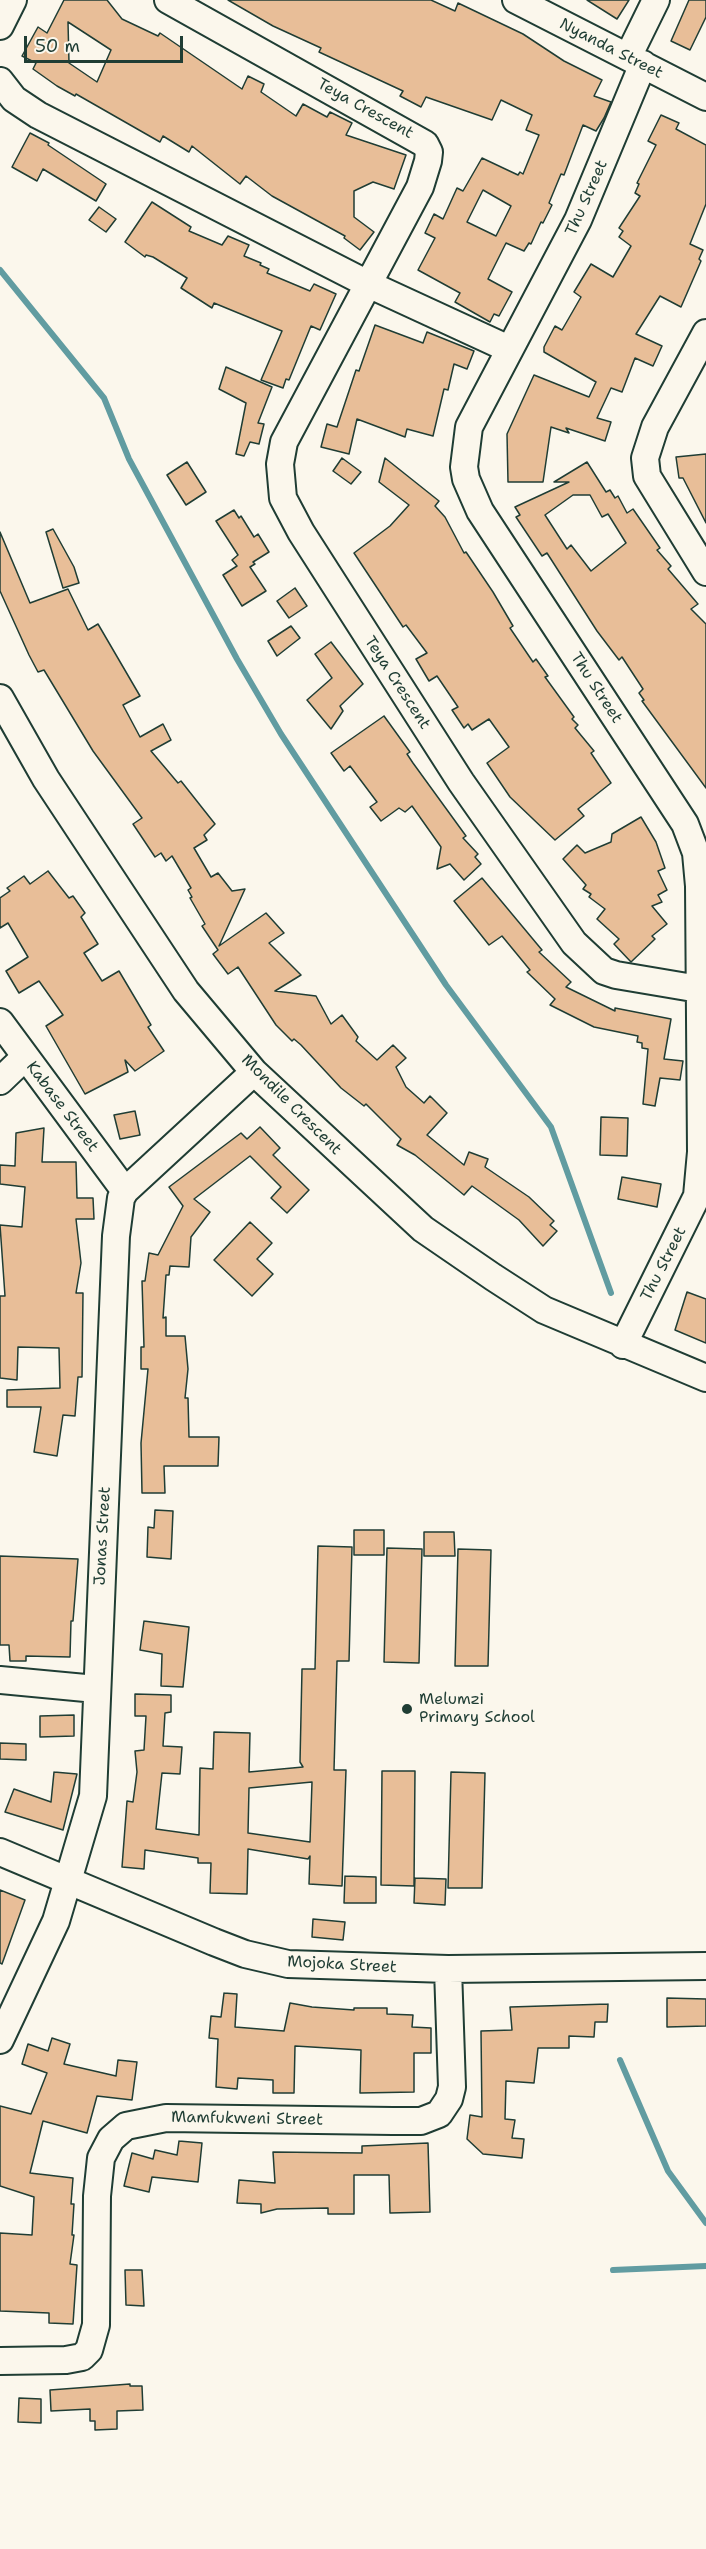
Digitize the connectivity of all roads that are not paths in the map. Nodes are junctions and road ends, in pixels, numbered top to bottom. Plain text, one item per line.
1 (13, 0) edge
2 (168, 0) edge
3 (516, 0) edge
4 (656, 0) edge
5 (0, 26) edge
6 (635, 61) junction
7 (0, 81) edge
8 (706, 98) edge
9 (368, 284) junction
10 (706, 333) edge
11 (509, 349) junction
12 (706, 572) edge
13 (0, 698) edge
14 (699, 989) junction
15 (0, 1022) edge
16 (24, 1058) junction
17 (254, 1072) junction
18 (0, 1081) edge
19 (125, 1191) junction
20 (701, 1197) edge
21 (623, 1345) junction
22 (706, 1378) edge
23 (0, 1680) edge
24 (96, 1689) junction
25 (0, 1852) edge
26 (68, 1881) junction
27 (706, 1966) edge
28 (448, 1969) junction
29 (5, 2013) edge
30 (0, 2040) edge
31 (0, 2361) edge

1 - 5 street
2 - 9 street, Teya Crescent
3 - 6 street, Nyanda Street
4 - 6 street, Thu Street
6 - 8 street, Nyanda Street
6 - 11 street, Thu Street
7 - 9 street
9 - 11 street
9 - 14 street, Teya Crescent
10 - 12 street
11 - 14 street, Thu Street
13 - 17 street, Mondile Crescent
14 - 20 street, Thu Street
15 - 16 street, Kabase Street
16 - 18 street
16 - 19 street, Kabase Street
17 - 19 street
17 - 21 street, Mondile Crescent
19 - 24 street, Jonas Street
20 - 21 street, Thu Street
21 - 22 street, Mondile Crescent
23 - 24 street
24 - 26 street, Jonas Street
25 - 26 street, Mojoka Street
26 - 28 street, Mojoka Street
26 - 29 street, Jonas Street
27 - 28 street, Mojoka Street
28 - 31 street, Mamfukweni Street
29 - 30 street, Jonas Street

